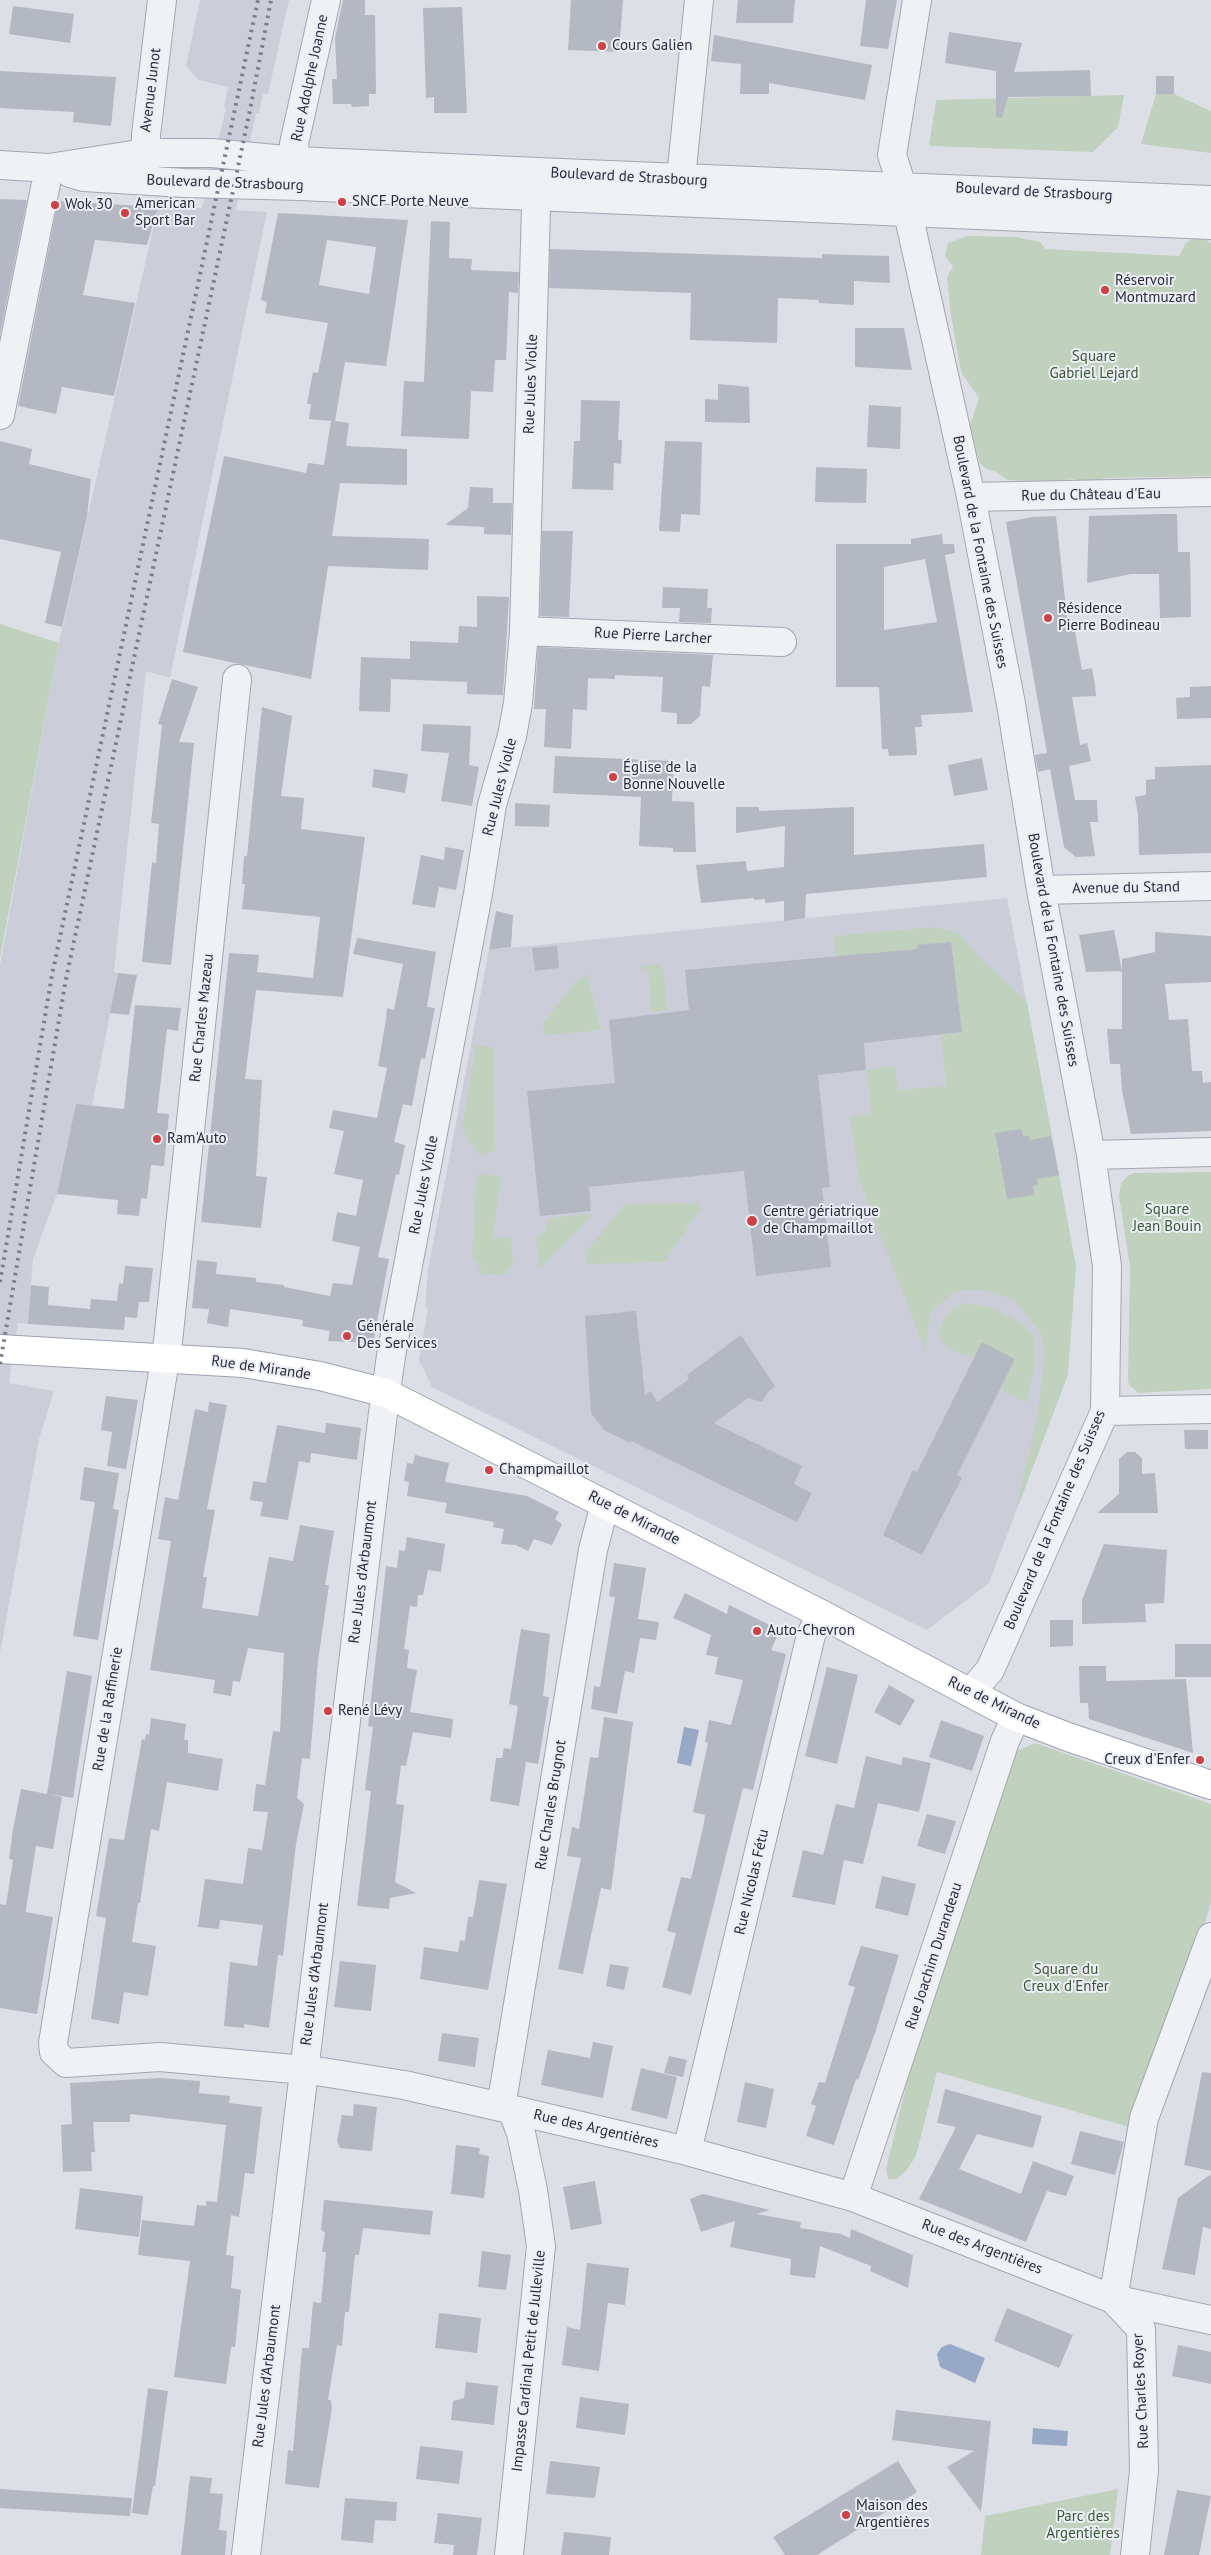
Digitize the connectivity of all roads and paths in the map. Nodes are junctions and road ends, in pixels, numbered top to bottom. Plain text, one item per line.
1 (162, 0) edge
2 (326, 0) edge
3 (699, 0) edge
4 (917, 0) edge
5 (145, 153) junction
6 (0, 165) edge
7 (49, 168) junction
8 (298, 173) junction
9 (144, 180) junction
10 (536, 184) junction
11 (680, 191) junction
12 (905, 199) junction
13 (1211, 200) edge
14 (1211, 225) edge
15 (0, 415) edge
16 (1211, 492) edge
17 (971, 497) junction
18 (524, 630) junction
19 (782, 642) dead end
20 (237, 679) dead end
21 (1211, 886) edge
22 (1041, 890) junction
23 (1211, 1152) edge
24 (1091, 1155) junction
25 (0, 1349) edge
26 (166, 1358) junction
27 (386, 1393) junction
28 (1211, 1409) edge
29 (1105, 1411) junction
30 (605, 1504) junction
31 (821, 1614) junction
32 (970, 1693) junction
33 (1016, 1716) junction
34 (1211, 1785) edge
35 (1211, 1937) edge
36 (59, 2058) joint
37 (303, 2070) junction
38 (507, 2108) junction
39 (687, 2151) junction
40 (853, 2197) junction
41 (1113, 2299) junction
42 (1211, 2320) edge
43 (246, 2555) edge
44 (508, 2555) edge
45 (1135, 2555) edge

1 - 5 street, Avenue Junot
2 - 8 street, Rue Adolphe Joanne
3 - 11 street
4 - 12 street, Boulevard de la Fontaine des Suisses
5 - 7 street, Boulevard de Strasbourg
5 - 8 street, Boulevard de Strasbourg
5 - 9 street, Avenue Junot
6 - 7 street, Boulevard de Strasbourg
7 - 9 street, Boulevard de Strasbourg
7 - 15 street
8 - 9 street, Boulevard de Strasbourg
8 - 10 street, Boulevard de Strasbourg
10 - 11 street, Boulevard de Strasbourg
10 - 18 street, Rue Jules Violle
11 - 12 street, Boulevard de Strasbourg
12 - 13 street, Boulevard de Strasbourg
12 - 14 street, Boulevard de Strasbourg
12 - 17 street, Boulevard de la Fontaine des Suisses
16 - 17 street, Rue du Château d'Eau
17 - 22 street, Boulevard de la Fontaine des Suisses
18 - 19 street, Rue Pierre Larcher
18 - 27 street, Rue Jules Violle
20 - 26 street, Rue Charles Mazeau
21 - 22 street, Avenue du Stand
22 - 24 street, Boulevard de la Fontaine des Suisses
23 - 24 street
24 - 29 street, Boulevard de la Fontaine des Suisses
25 - 26 main road, Rue de Mirande
26 - 27 main road, Rue de Mirande
26 - 36 street, Rue de la Raffinerie
27 - 30 main road, Rue de Mirande
27 - 37 street, Rue Jules d'Arbaumont
28 - 29 street
29 - 32 street, Boulevard de la Fontaine des Suisses
30 - 31 main road, Rue de Mirande
30 - 38 street, Rue Charles Brugnot
31 - 32 main road, Rue de Mirande
31 - 39 street, Rue Nicolas Fétu
32 - 33 main road, Rue de Mirande
33 - 34 main road, Rue de Mirande
33 - 40 street, Rue Joachim Durandeau
35 - 41 street
36 - 37 street, Rue des Argentières
37 - 38 street, Rue des Argentières
37 - 43 street, Rue Jules d'Arbaumont
38 - 39 street, Rue des Argentières
38 - 44 street, Impasse Cardinal Petit de Julleville
39 - 40 street, Rue des Argentières
40 - 41 street, Rue des Argentières
41 - 42 street, Rue des Argentières
41 - 45 street, Rue Charles Royer

